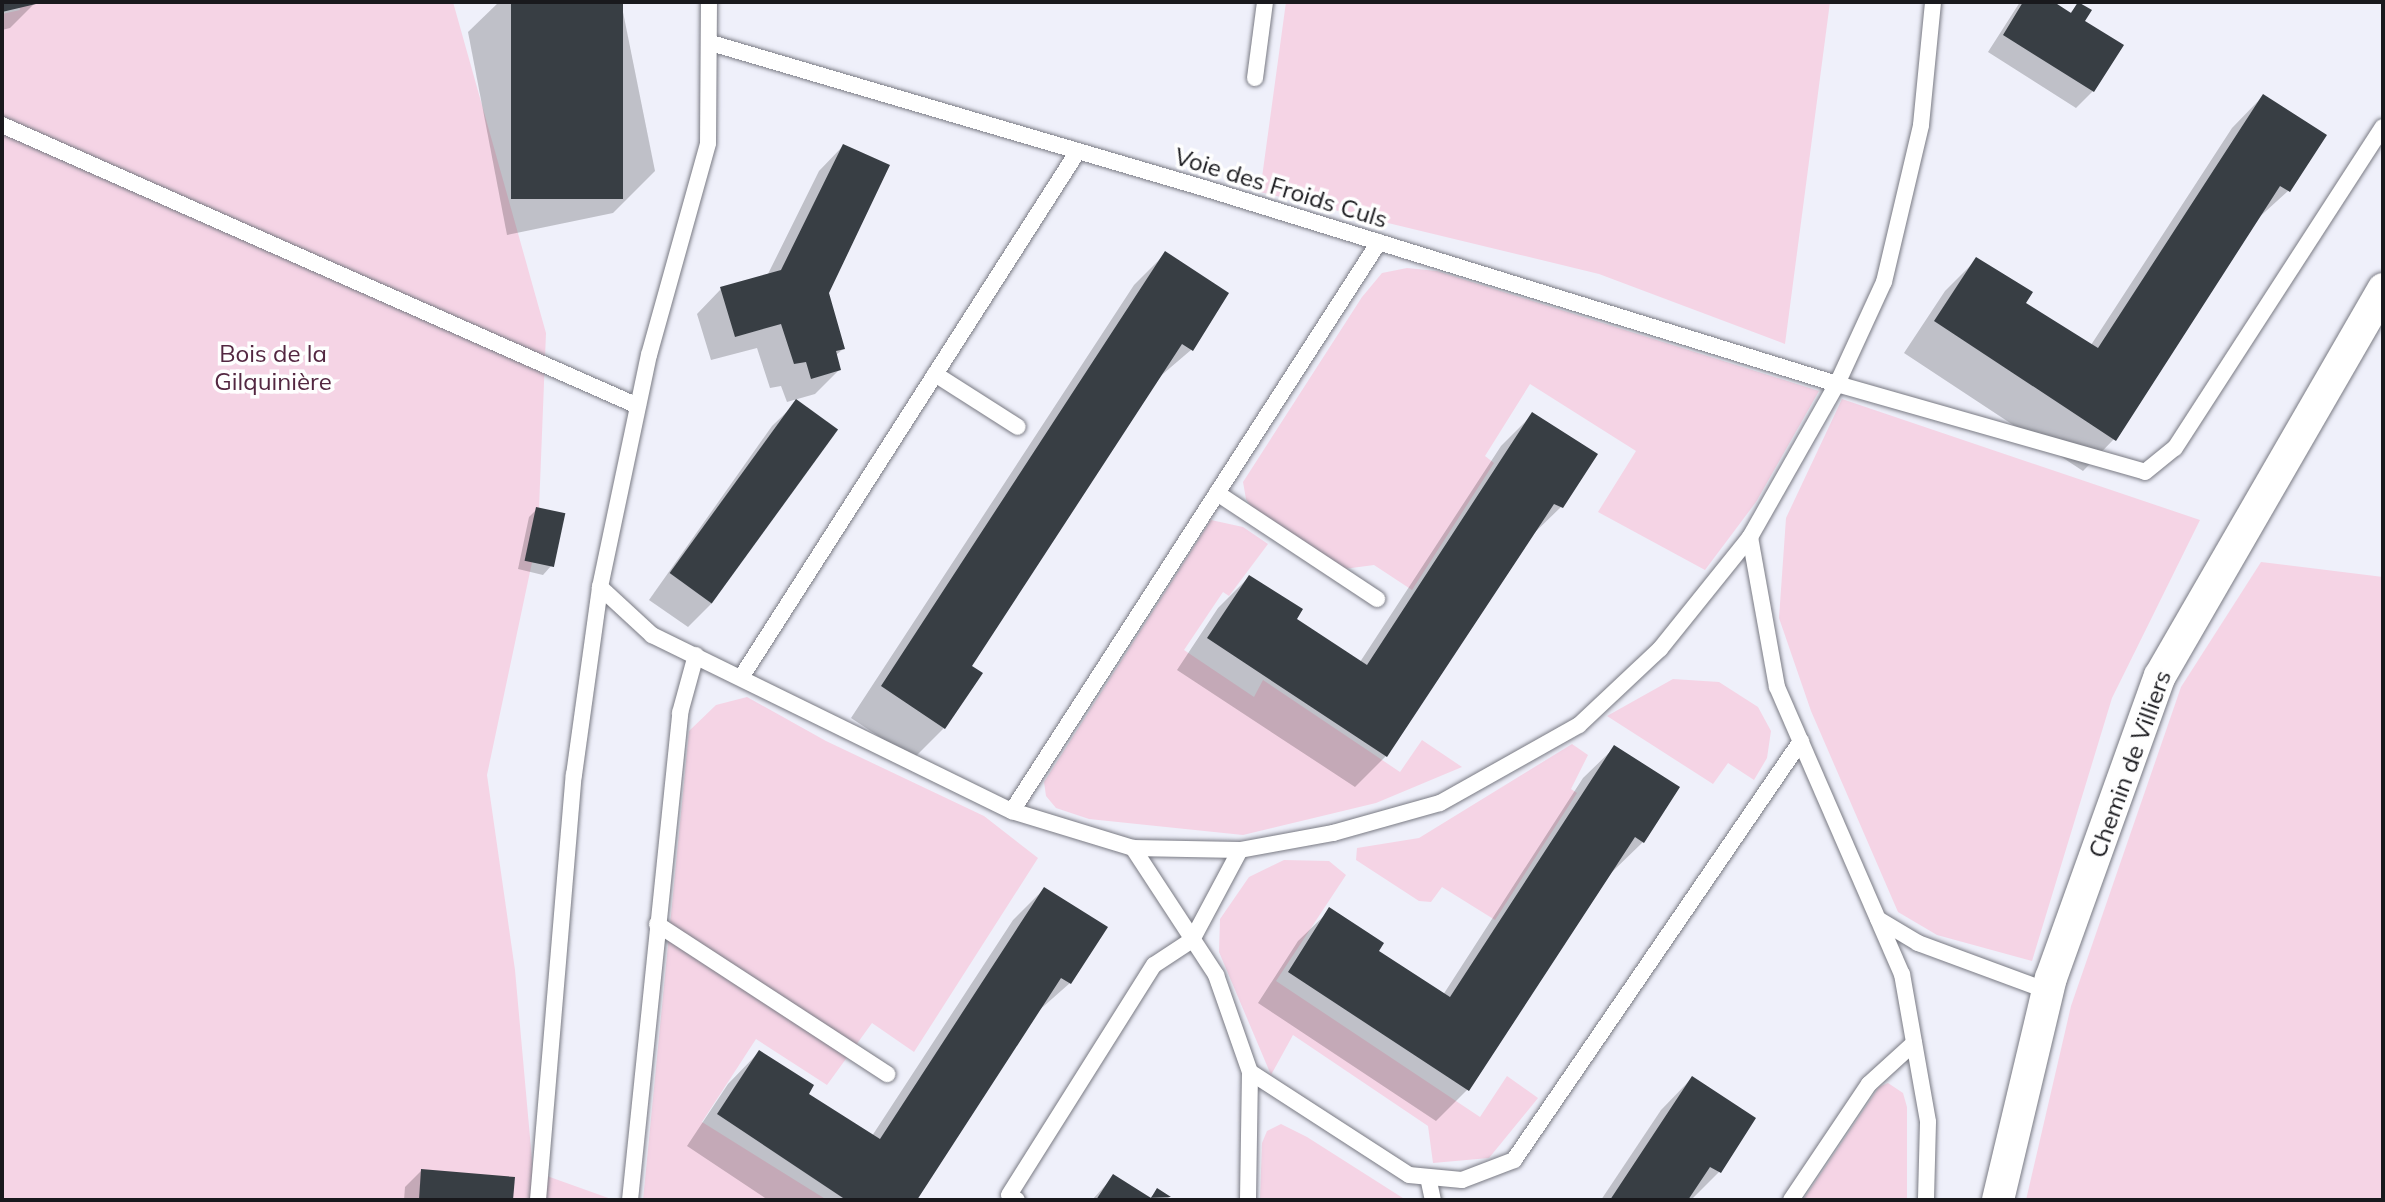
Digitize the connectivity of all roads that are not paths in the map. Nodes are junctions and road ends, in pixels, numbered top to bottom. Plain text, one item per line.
1 (709, 2) edge
2 (1265, 2) edge
3 (1933, 2) edge
4 (711, 43) junction
5 (1255, 78) dead end
6 (2, 125) edge
7 (2383, 127) edge
8 (1078, 151) junction
9 (1379, 242) junction
10 (2383, 289) edge
11 (935, 374) junction
12 (1837, 384) junction
13 (638, 406) junction
14 (1018, 427) dead end
15 (1217, 493) junction
16 (1750, 537) junction
17 (600, 587) junction
18 (1377, 599) dead end
19 (696, 655) junction
20 (742, 676) junction
21 (1801, 741) junction
22 (1012, 811) junction
23 (1133, 848) junction
24 (1240, 850) junction
25 (1878, 919) junction
26 (657, 924) junction
27 (1192, 940) junction
28 (2048, 991) junction
29 (1914, 1043) junction
30 (1250, 1072) junction
31 (887, 1074) dead end
32 (1428, 1177) junction
33 (538, 1200) edge
34 (630, 1200) edge
35 (1017, 1200) edge
36 (1248, 1200) edge
37 (1433, 1200) edge
38 (1791, 1200) edge
39 (1926, 1200) edge
40 (1998, 1200) edge

1 - 4 lane
2 - 5 lane
3 - 12 lane
4 - 8 lane, Voie des Froids Culs
4 - 13 lane
6 - 13 lane
7 - 12 lane, Voie des Froids Culs
8 - 9 lane, Voie des Froids Culs
8 - 11 lane
9 - 12 lane, Voie des Froids Culs
9 - 15 lane
10 - 28 street, Chemin de Villiers
11 - 14 lane
11 - 20 lane
12 - 16 lane
13 - 17 lane
15 - 18 lane
15 - 22 lane
16 - 21 lane
16 - 24 lane
17 - 19 lane
17 - 33 lane
19 - 20 lane
19 - 26 lane
20 - 22 lane
21 - 25 lane
21 - 32 lane
22 - 23 lane
23 - 24 lane
23 - 27 lane
24 - 27 lane
25 - 28 lane
25 - 29 lane
26 - 31 lane
26 - 34 lane
27 - 30 lane
27 - 35 lane
28 - 40 street, Chemin de Villiers
29 - 38 lane
29 - 39 lane
30 - 32 lane
30 - 36 lane
32 - 37 lane

